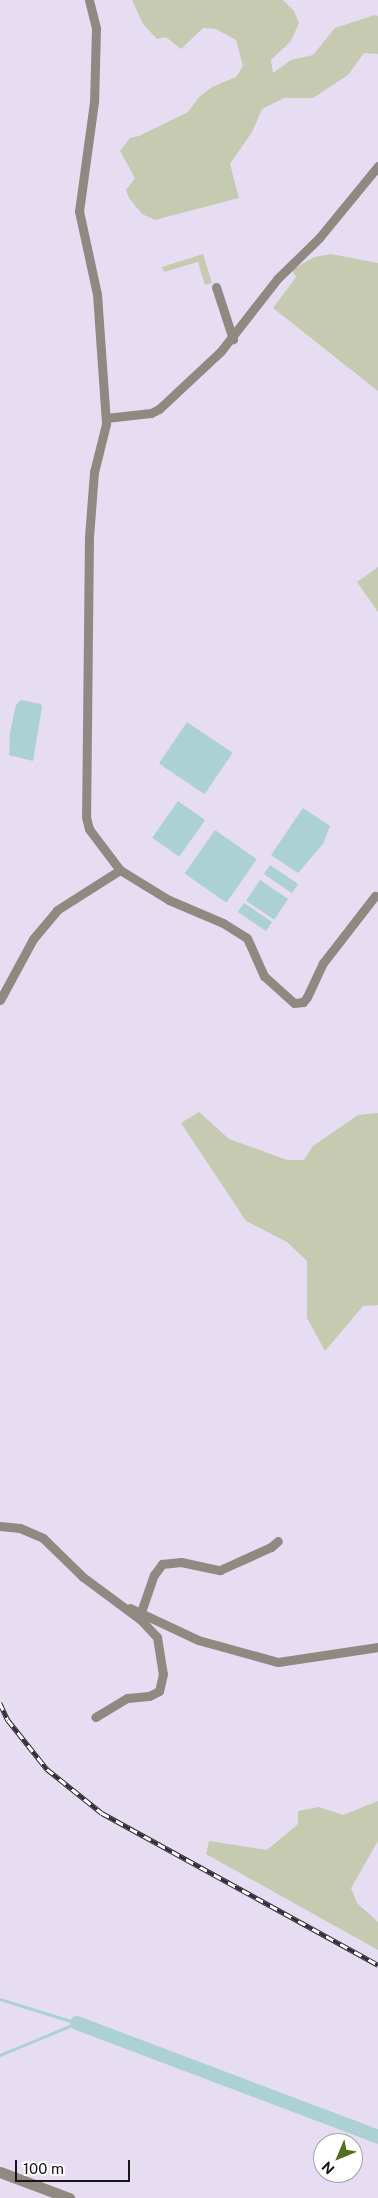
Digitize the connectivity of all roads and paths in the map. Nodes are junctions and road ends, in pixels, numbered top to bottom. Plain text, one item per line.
1 (89, 0) edge
2 (378, 166) edge
3 (216, 287) dead end
4 (233, 339) junction
5 (106, 418) junction
6 (120, 870) junction
7 (375, 896) dead end
8 (0, 1000) edge
9 (0, 1526) edge
10 (278, 1540) dead end
11 (125, 1607) junction
12 (141, 1612) junction
13 (378, 1648) edge
14 (95, 1717) dead end
15 (0, 2172) edge
16 (69, 2198) edge

1 - 5 street
2 - 4 street
3 - 4 street
4 - 5 street
5 - 6 street
6 - 7 street
6 - 8 street
9 - 11 street
10 - 12 street
11 - 12 street
11 - 14 street
12 - 13 street
15 - 16 street

